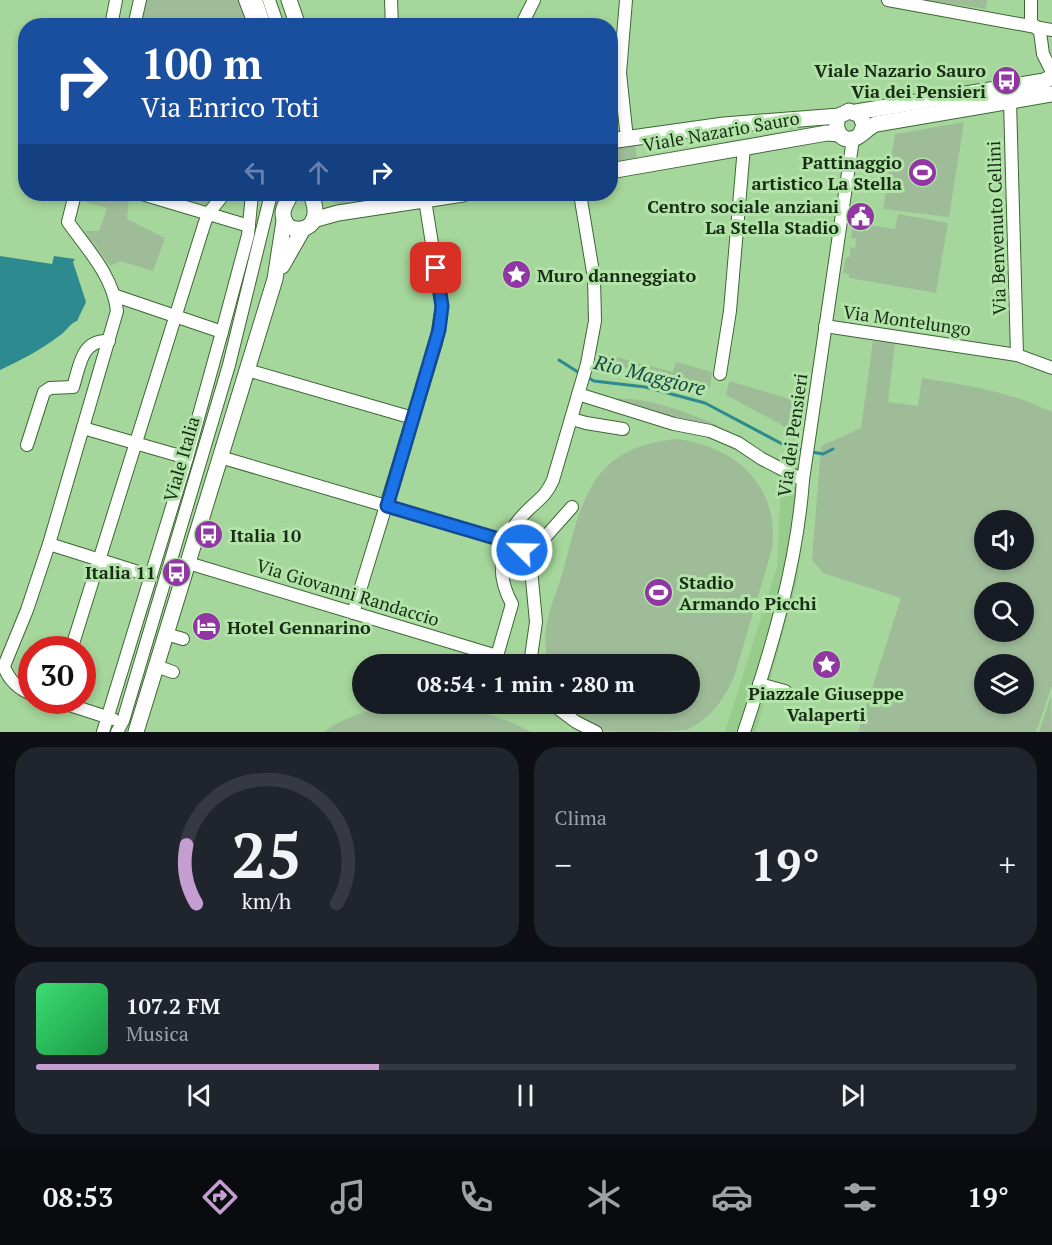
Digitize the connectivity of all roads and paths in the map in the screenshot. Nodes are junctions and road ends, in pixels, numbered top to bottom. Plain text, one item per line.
1 (116, 0) edge
2 (140, 0) edge
3 (245, 0) edge
4 (256, 0) edge
5 (269, 0) edge
6 (289, 0) edge
7 (391, 0) edge
8 (534, 0) edge
9 (627, 0) edge
10 (888, 0) edge
11 (1031, 0) edge
12 (113, 18) edge
13 (136, 18) edge
14 (252, 18) edge
15 (262, 18) edge
16 (275, 18) edge
17 (295, 18) edge
18 (392, 18) edge
19 (525, 18) edge
20 (1034, 27) junction
21 (1052, 30) edge
22 (1042, 47) junction
23 (1052, 59) edge
24 (1052, 75) edge
25 (1052, 94) edge
26 (1011, 100) junction
27 (856, 112) junction
28 (839, 116) junction
29 (851, 135) junction
30 (627, 139) junction
31 (618, 140) edge
32 (744, 147) junction
33 (618, 170) edge
34 (73, 201) edge
35 (165, 201) edge
36 (218, 201) edge
37 (251, 201) edge
38 (268, 201) edge
39 (287, 201) edge
40 (313, 201) edge
41 (418, 201) edge
42 (425, 201) edge
43 (581, 201) edge
44 (208, 214) junction
45 (284, 220) junction
46 (308, 224) junction
47 (249, 226) junction
48 (275, 279) junction
49 (116, 296) junction
50 (175, 317) junction
51 (825, 326) junction
52 (222, 332) junction
53 (109, 341) junction
54 (1017, 354) junction
55 (1052, 368) edge
56 (247, 370) junction
57 (720, 374) dead end
58 (580, 390) junction
59 (413, 418) junction
60 (572, 419) junction
61 (83, 428) junction
62 (623, 429) dead end
63 (136, 443) junction
64 (27, 445) dead end
65 (220, 457) junction
66 (187, 458) junction
67 (803, 480) junction
68 (387, 506) junction
69 (572, 507) dead end
70 (505, 542) junction
71 (49, 544) junction
72 (539, 544) junction
73 (522, 546) junction
74 (530, 558) junction
75 (99, 560) junction
76 (188, 563) junction
77 (151, 576) junction
78 (353, 613) junction
79 (166, 634) junction
80 (75, 636) edge
81 (183, 639) dead end
82 (490, 654) edge
83 (498, 654) edge
84 (531, 654) edge
85 (156, 666) junction
86 (173, 672) dead end
87 (759, 684) junction
88 (18, 686) edge
89 (785, 691) dead end
90 (96, 713) edge
91 (565, 714) edge
92 (108, 717) junction
93 (128, 728) edge
94 (103, 732) edge
95 (596, 732) edge
96 (744, 732) edge

1 - 12 street
2 - 13 street
3 - 14 street
4 - 15 street
5 - 16 street
6 - 17 main road
7 - 18 street
8 - 19 street
9 - 30 street
10 - 20 street
11 - 20 street
20 - 21 street
20 - 22 street
22 - 23 street
22 - 24 street
24 - 27 main road
25 - 26 main road, Viale Nazario Sauro
26 - 29 main road, Viale Nazario Sauro
26 - 54 street, Via Benvenuto Cellini
27 - 28 main road
27 - 29 main road
28 - 29 main road
28 - 30 main road, Viale Nazario Sauro
29 - 32 main road, Viale Nazario Sauro
29 - 51 street, Via dei Pensieri
30 - 31 main road, Viale Nazario Sauro
32 - 33 main road, Viale Nazario Sauro
32 - 57 street
34 - 49 street
35 - 44 street
36 - 44 street
37 - 47 street
38 - 93 street, Viale Italia
39 - 45 main road, Viale Italia
40 - 46 main road
41 - 46 main road
42 - 59 street
43 - 58 street
44 - 47 street
44 - 50 street
45 - 46 main road
45 - 48 main road, Viale Italia
46 - 48 main road, Viale Italia
47 - 52 street
48 - 56 main road, Viale Italia
49 - 50 street
49 - 53 street
50 - 52 street
50 - 63 street
51 - 54 street, Via Montelungo
51 - 67 street, Via dei Pensieri
52 - 66 street
53 - 61 street
53 - 64 street
54 - 55 street, Via Montelungo
56 - 59 street
56 - 65 main road, Viale Italia
58 - 60 street
58 - 67 street
59 - 68 street
60 - 62 street
60 - 70 street
61 - 63 street
61 - 71 street
63 - 66 street
63 - 75 street
65 - 68 street
65 - 76 main road, Viale Italia
66 - 77 street
67 - 87 street, Via dei Pensieri
68 - 70 street
68 - 78 street
69 - 72 street
70 - 73 street
70 - 83 street
71 - 75 street
71 - 88 street
72 - 73 street
72 - 74 street
73 - 74 street
74 - 84 street
75 - 77 street
75 - 80 street
76 - 78 street, Via Giovanni Randaccio
76 - 79 main road, Viale Italia
77 - 92 street
78 - 82 street, Via Giovanni Randaccio
79 - 81 street
79 - 85 main road, Viale Italia
85 - 86 street
85 - 93 main road, Viale Italia
87 - 89 street
87 - 96 street, Via dei Pensieri
90 - 92 street
91 - 95 street
92 - 93 street
92 - 94 street

